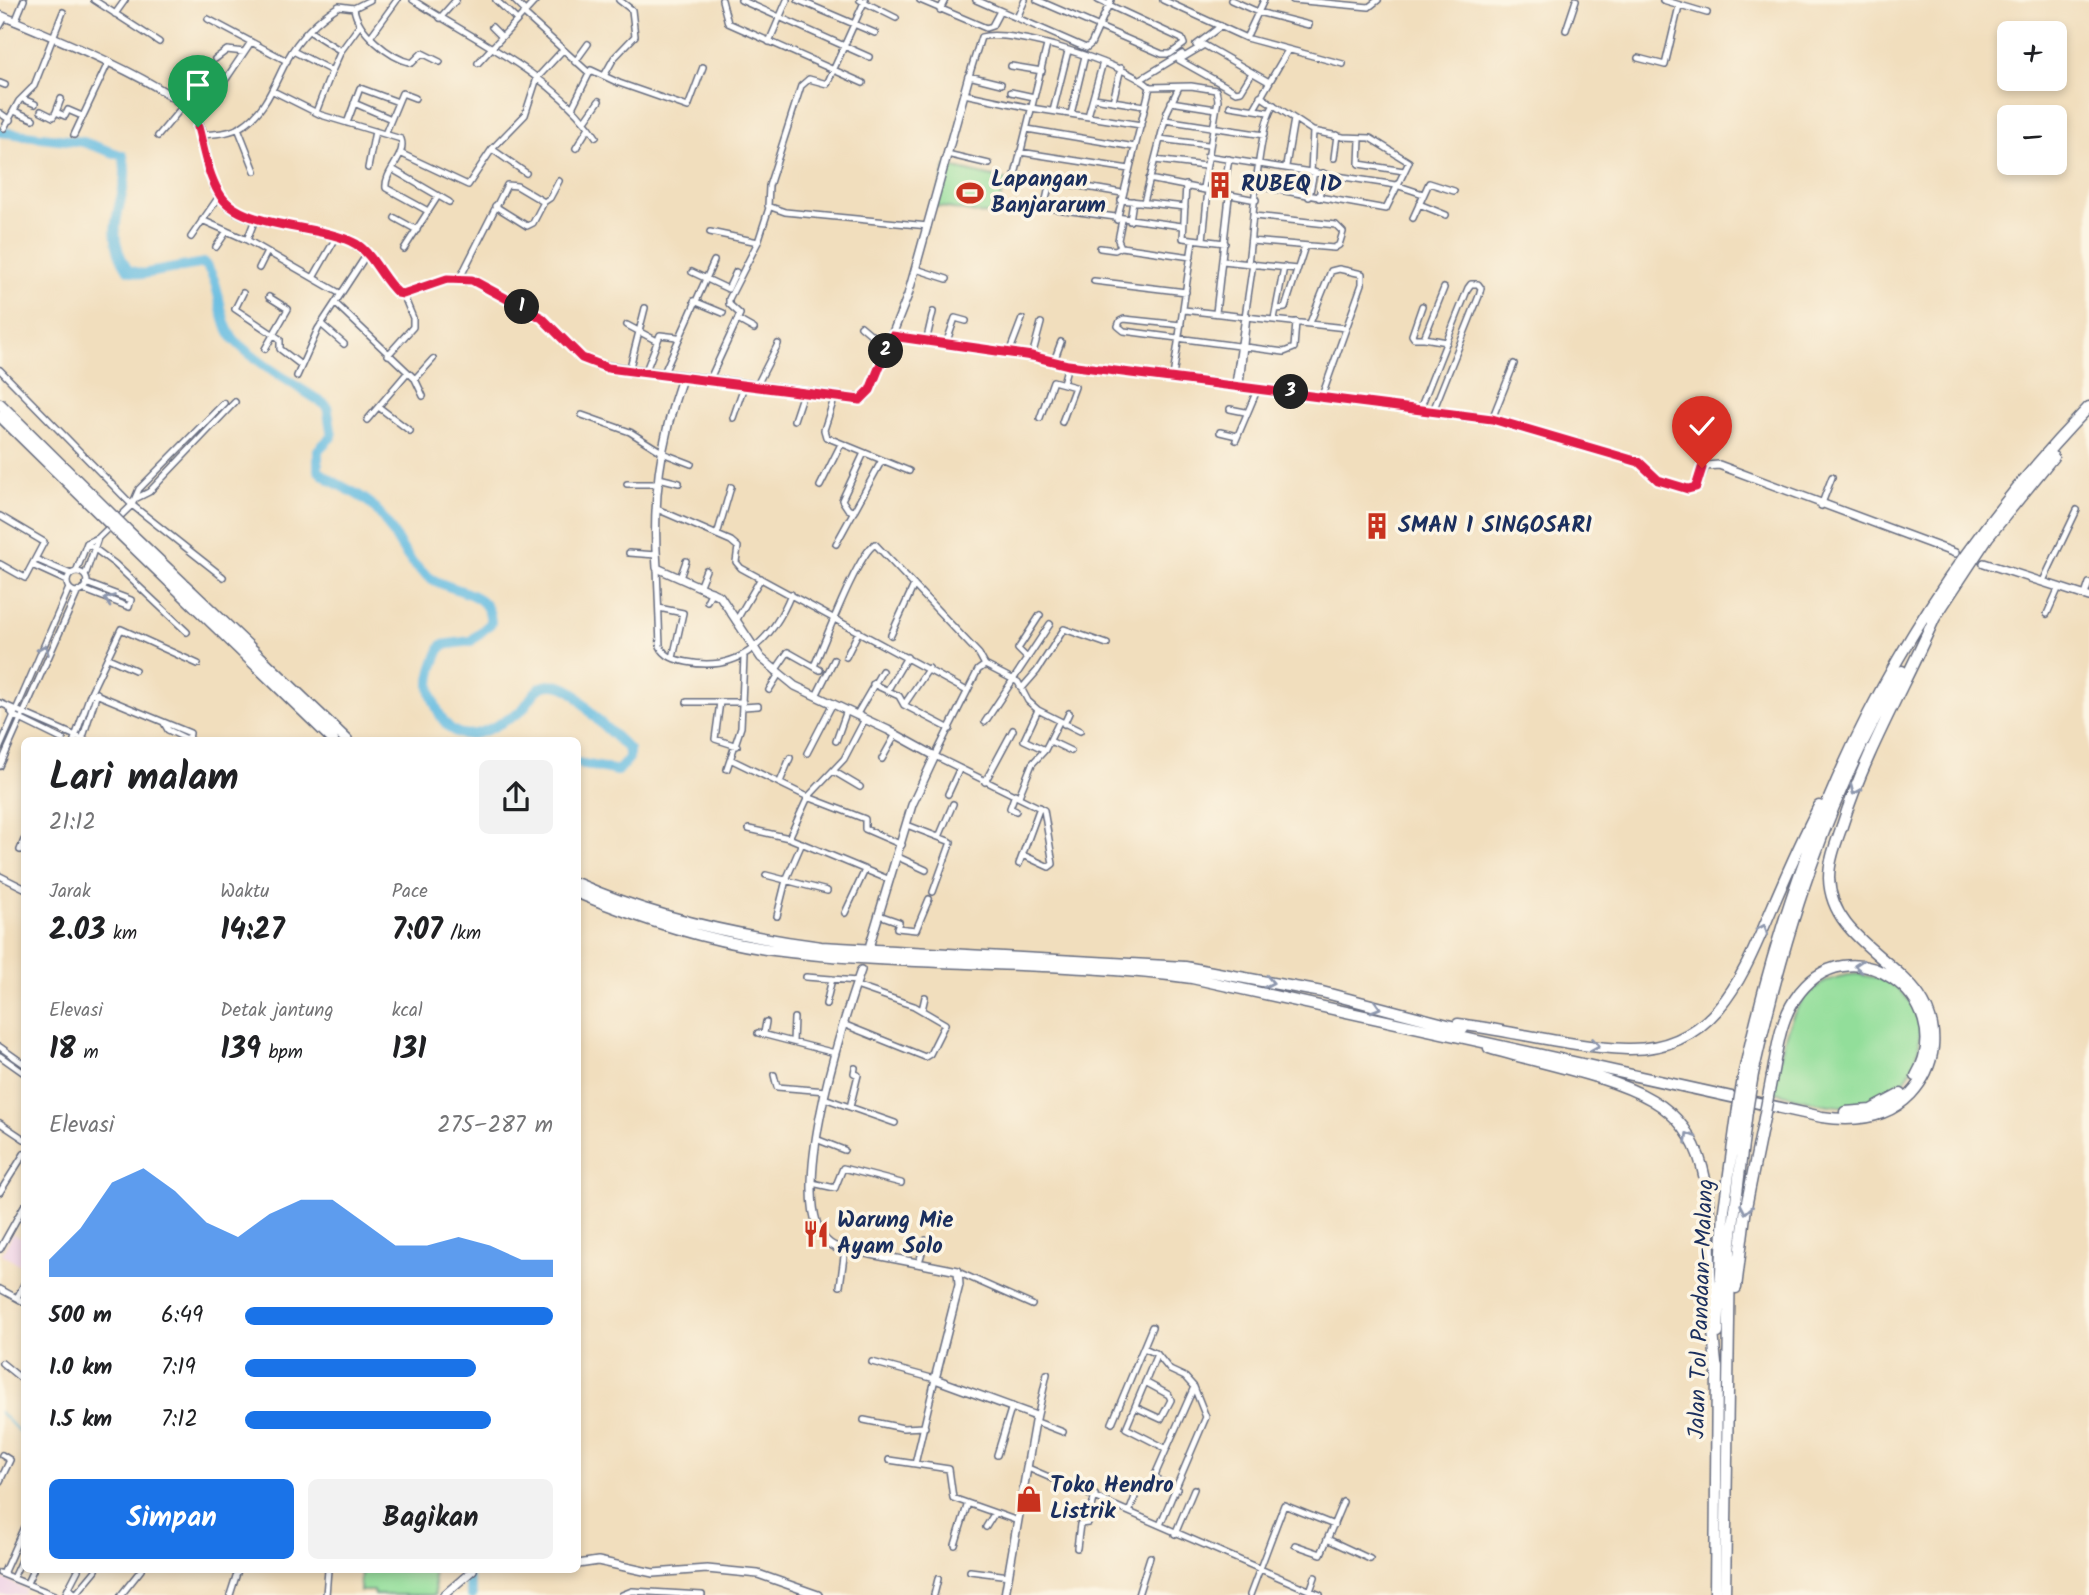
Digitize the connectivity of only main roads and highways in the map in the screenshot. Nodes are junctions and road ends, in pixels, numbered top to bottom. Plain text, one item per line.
1 (0, 404) edge
2 (2089, 407) edge
3 (0, 416) edge
4 (2089, 418) edge
5 (110, 519) junction
6 (122, 530) junction
7 (1935, 617) junction
8 (330, 737) edge
9 (344, 737) edge
10 (1846, 755) junction
11 (581, 886) edge
12 (581, 894) edge
13 (596, 897) junction
14 (1428, 1025) junction
15 (1749, 1073) junction
16 (1722, 1371) junction
17 (1715, 1595) edge
18 (1725, 1595) edge

1 - 5 highway
2 - 10 highway, Jalan Tol Pandaan–Malang
3 - 5 highway
4 - 7 highway, Jalan Tol Pandaan–Malang
5 - 6 highway, bridge
6 - 8 highway
6 - 9 highway
7 -> 14 highway
7 - 15 highway, Jalan Tol Pandaan–Malang
14 -> 10 highway
10 - 15 highway, Jalan Tol Pandaan–Malang
11 - 13 highway
12 - 13 highway
13 - 14 highway
16 -> 14 highway
14 -> 16 highway, bridge
15 - 16 highway, Jalan Tol Pandaan–Malang, bridge
16 - 17 highway, Jalan Tol Pandaan–Malang
16 - 18 highway, Jalan Tol Pandaan–Malang

